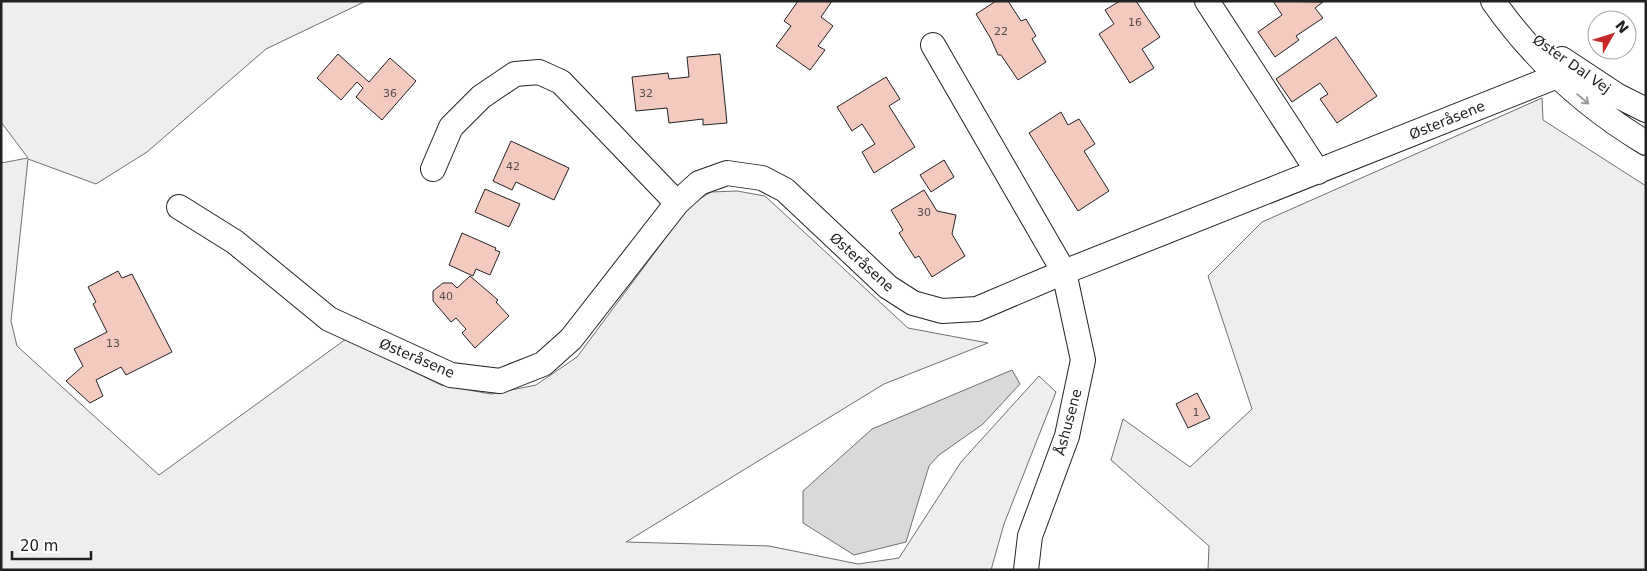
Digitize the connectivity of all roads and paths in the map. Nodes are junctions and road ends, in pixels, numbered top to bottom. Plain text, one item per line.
1 (1207, 1) edge
2 (1497, 7) edge
3 (933, 45) dead end
4 (1566, 72) junction
5 (1646, 110) edge
6 (1646, 143) edge
7 (433, 169) dead end
8 (1318, 172) junction
9 (677, 203) junction
10 (179, 208) dead end
11 (1064, 272) junction
12 (1026, 570) edge

1 - 8 street
2 - 4 street, Øster Dal Vej
3 - 11 street
4 - 5 street, Øster Dal Vej
4 -> 6 street, Øster Dal Vej
4 - 8 street, Østeråsene
7 - 9 street
8 - 11 street, Østeråsene
9 - 10 street, Østeråsene
9 - 11 street, Østeråsene
11 - 12 street, Åshusene

